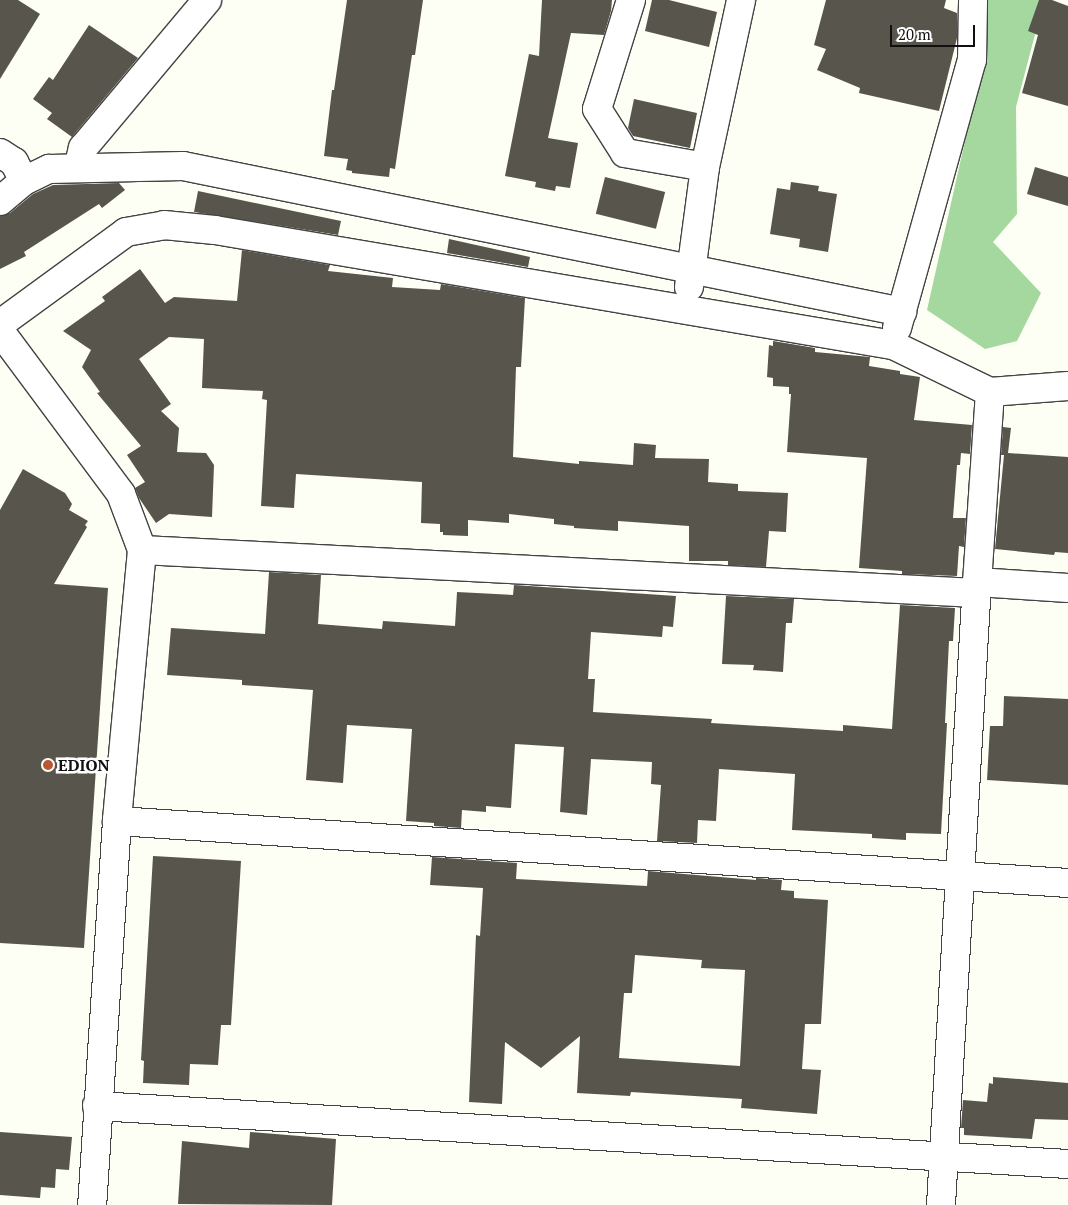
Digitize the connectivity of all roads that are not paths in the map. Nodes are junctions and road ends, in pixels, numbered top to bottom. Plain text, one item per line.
1 (207, 0) edge
2 (630, 0) edge
3 (972, 0) edge
4 (733, 1) edge
5 (0, 153) edge
6 (705, 167) junction
7 (78, 168) junction
8 (24, 181) junction
9 (0, 201) edge
10 (691, 270) junction
11 (686, 309) junction
12 (902, 312) junction
13 (0, 324) edge
14 (0, 331) edge
15 (893, 345) junction
16 (1068, 386) edge
17 (990, 392) junction
18 (142, 550) junction
19 (977, 588) junction
20 (1068, 588) edge
21 (117, 821) junction
22 (959, 875) junction
23 (1068, 883) edge
24 (97, 1106) junction
25 (944, 1156) junction
26 (1068, 1164) edge
27 (92, 1205) edge
28 (941, 1205) edge

1 - 7 street
2 - 6 street
3 - 12 street
4 - 6 street
5 - 8 street
6 - 10 street
7 - 8 street
7 - 10 street
8 - 9 street
10 - 11 street
10 - 12 street
11 - 13 street
11 - 15 street
12 - 15 street
14 - 18 street
15 - 17 street
16 - 17 street
17 - 19 street
18 - 19 street
18 - 21 street
19 - 20 street
19 - 22 street
21 - 22 street
21 - 24 street
22 - 23 street
22 - 25 street
24 - 25 street
24 - 27 street
25 - 26 street
25 - 28 street

